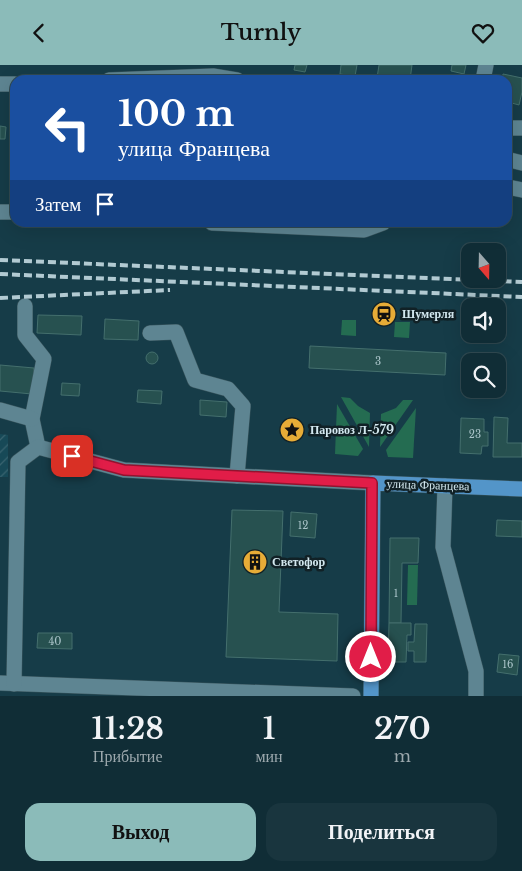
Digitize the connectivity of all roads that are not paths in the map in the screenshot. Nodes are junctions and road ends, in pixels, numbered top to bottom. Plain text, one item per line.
1 (214, 70) edge
2 (162, 75) edge
3 (226, 75) edge
4 (299, 227) edge
5 (372, 227) edge
6 (25, 306) dead end
7 (150, 333) dead end
8 (0, 410) edge
9 (32, 419) junction
10 (38, 447) junction
11 (237, 476) junction
12 (372, 483) junction
13 (445, 486) junction
14 (522, 489) edge
15 (7, 683) edge
16 (298, 695) edge
17 (353, 696) edge
18 (371, 696) edge
19 (476, 696) edge

1 - 2 street
1 - 3 street
4 - 5 street
6 - 9 street
7 - 11 street
8 - 9 street
9 - 10 street
10 - 11 street, улица Францева
10 - 15 street
11 - 12 street, улица Францева
12 - 13 main road, улица Францева
12 - 18 main road
13 - 14 main road, улица Францева
13 - 19 street
15 - 16 street
16 - 17 street

